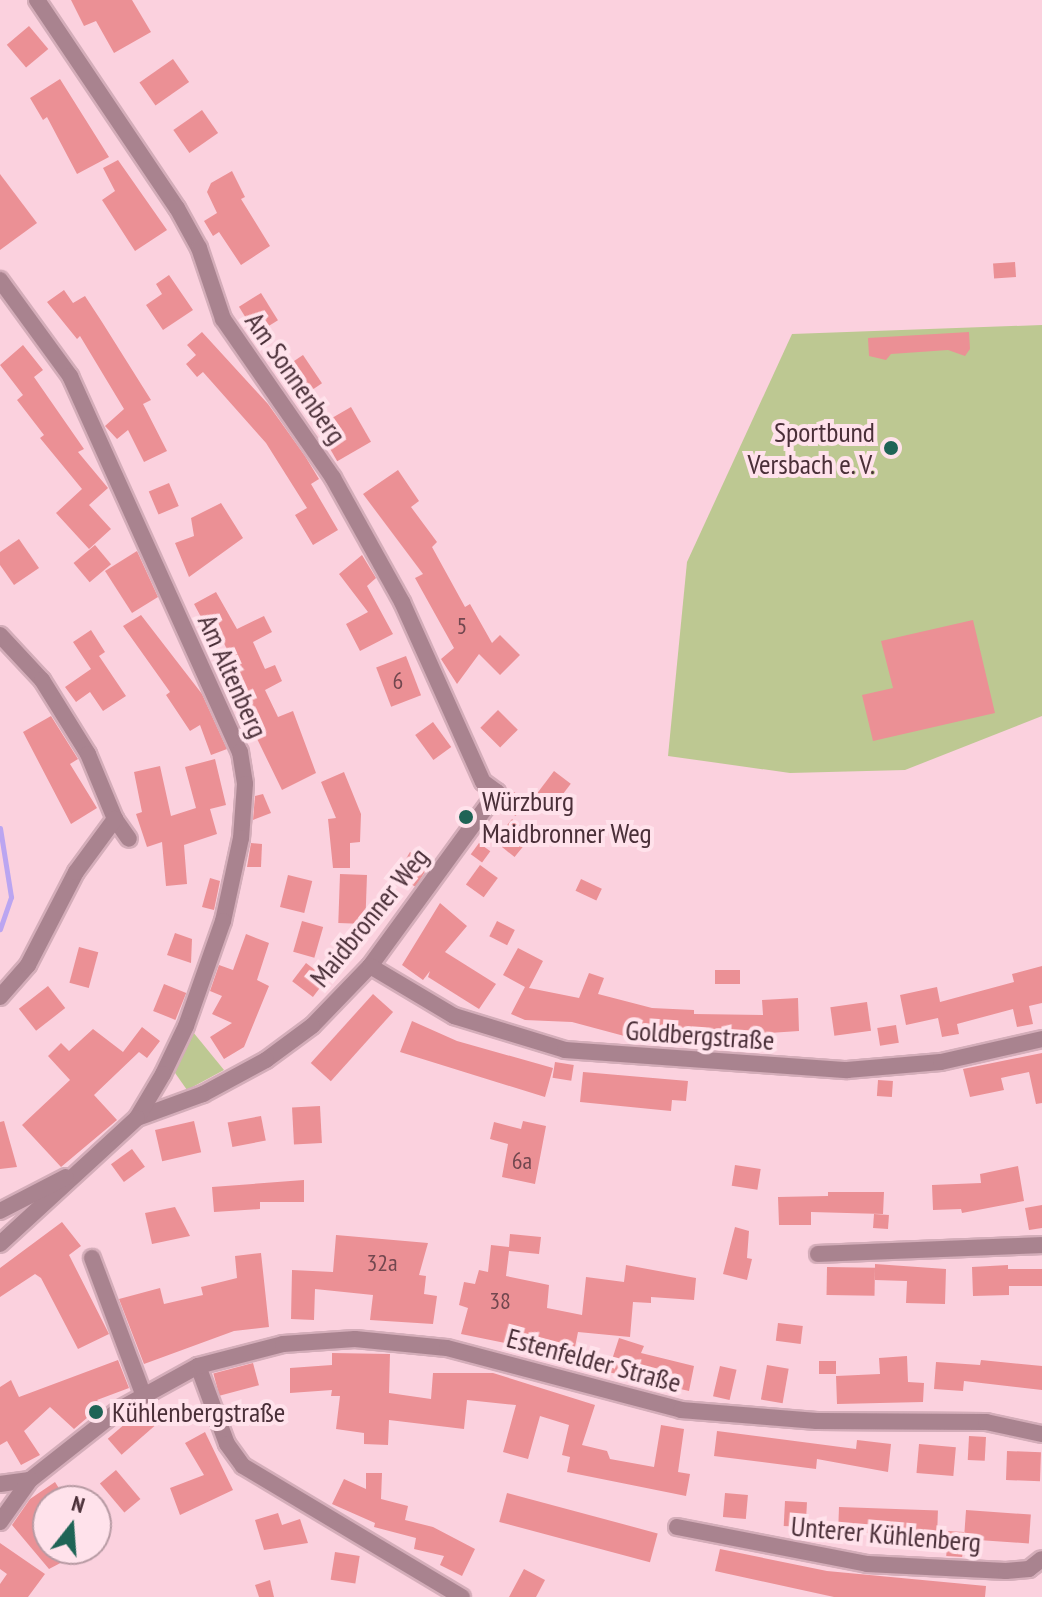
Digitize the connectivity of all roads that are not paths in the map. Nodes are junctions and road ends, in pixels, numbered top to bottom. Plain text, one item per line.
1 (37, 0) edge
2 (0, 280) edge
3 (0, 635) edge
4 (497, 792) joint
5 (115, 819) junction
6 (129, 839) dead end
7 (370, 966) junction
8 (0, 997) edge
9 (1042, 1039) edge
10 (137, 1118) junction
11 (84, 1168) junction
12 (0, 1211) edge
13 (0, 1244) edge
14 (1042, 1245) edge
15 (818, 1254) dead end
16 (92, 1258) dead end
17 (198, 1366) junction
18 (143, 1394) junction
19 (1042, 1434) edge
20 (30, 1480) junction
21 (0, 1484) edge
22 (0, 1522) edge
23 (677, 1527) dead end
24 (1042, 1559) edge
25 (462, 1597) edge

1 - 4 street, Am Sonnenberg
2 - 10 street, Am Altenberg
3 - 5 street
4 - 7 street, Maidbronner Weg
5 - 6 street
5 - 8 street
7 - 9 street, Goldbergstraße
7 - 10 street, Maidbronner Weg
10 - 11 street
11 - 12 street
11 - 13 street
14 - 15 street
16 - 18 street
17 - 18 street, Estenfelder Straße
17 - 19 street, Estenfelder Straße
17 - 25 street
18 - 20 street, Estenfelder Straße
20 - 21 street, Estenfelder Straße
20 - 22 street
23 - 24 street, Unterer Kühlenberg

